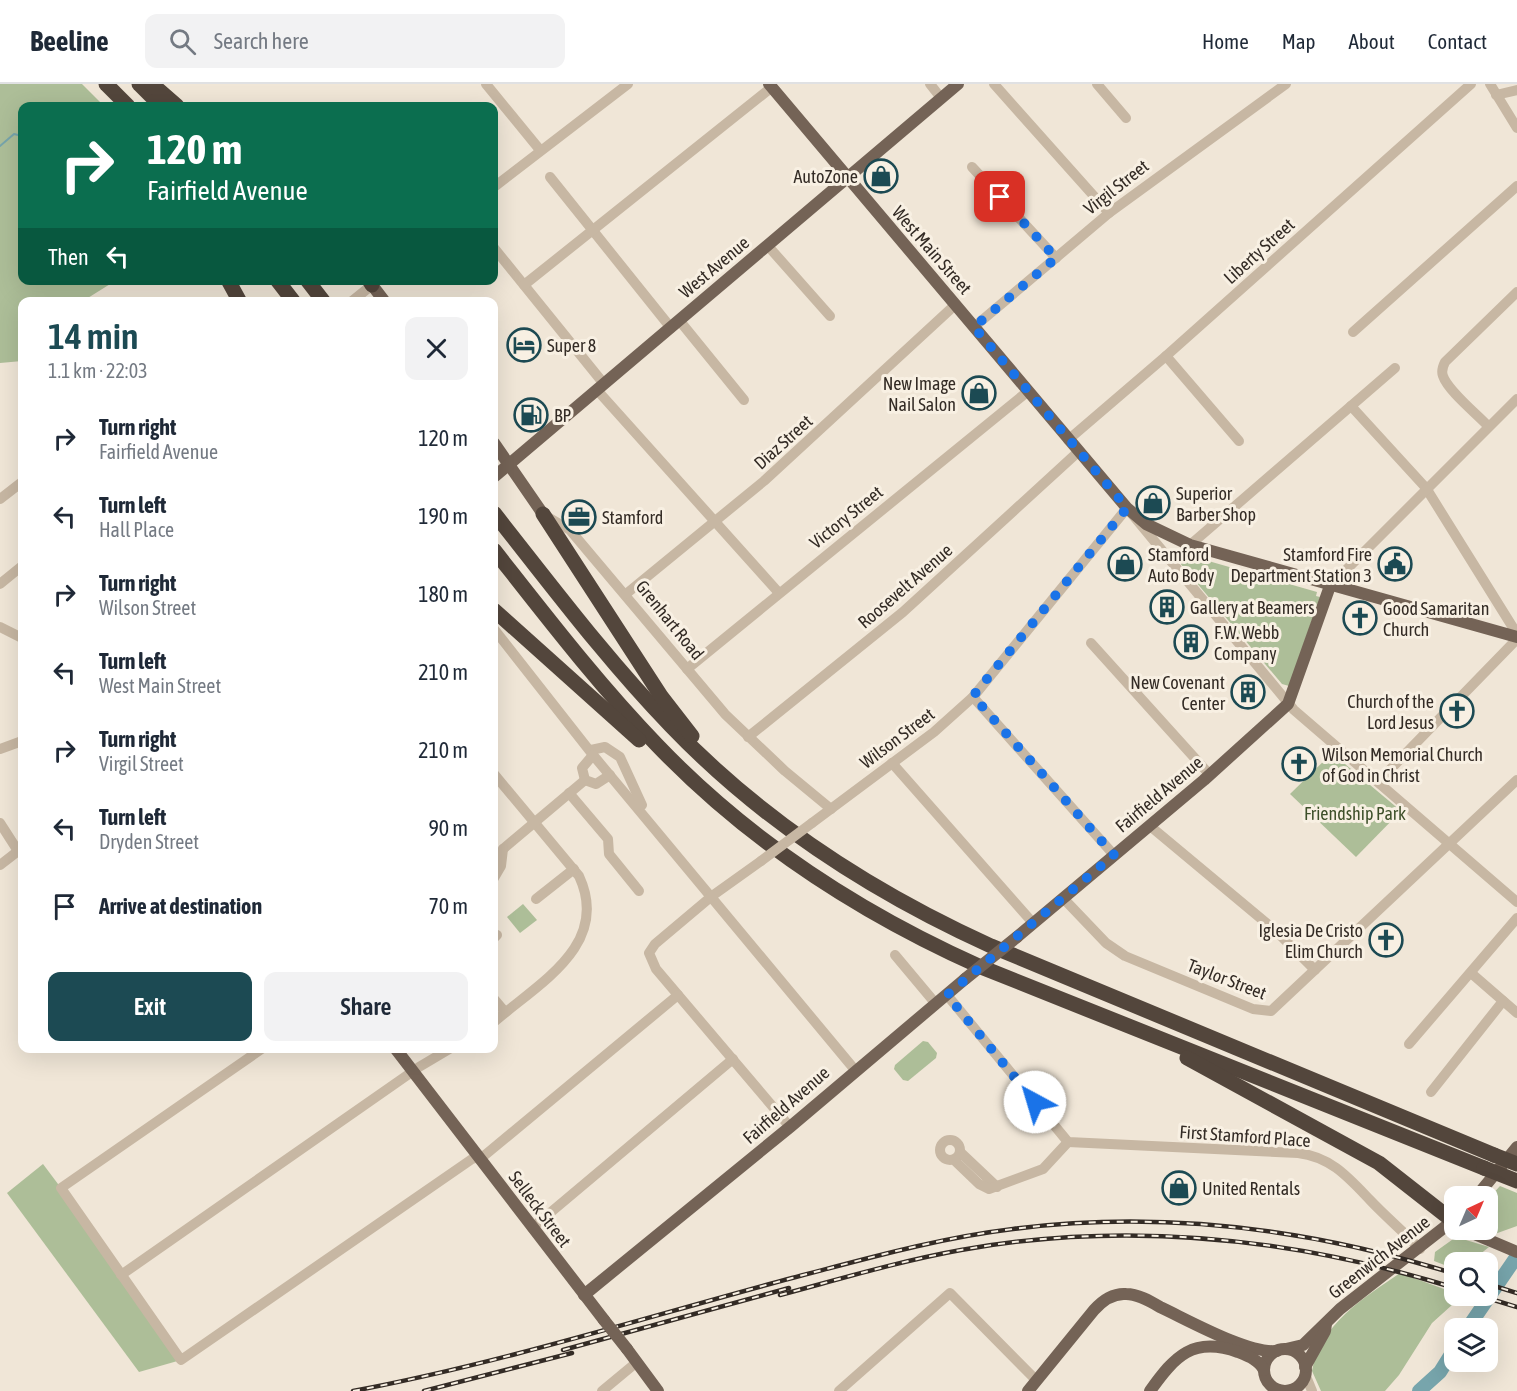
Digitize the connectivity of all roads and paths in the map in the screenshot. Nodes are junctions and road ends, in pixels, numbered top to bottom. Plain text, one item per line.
1 (104, 84) edge
2 (139, 84) edge
3 (152, 84) edge
4 (486, 84) edge
5 (628, 84) edge
6 (930, 84) edge
7 (958, 84) edge
8 (994, 84) edge
9 (1097, 84) edge
10 (1286, 84) edge
11 (1471, 84) edge
12 (1490, 84) edge
13 (770, 86) edge
14 (1517, 90) edge
15 (1496, 95) junction
16 (941, 98) junction
17 (118, 102) edge
18 (124, 102) edge
19 (157, 102) edge
20 (172, 102) edge
21 (1126, 118) dead end
22 (1517, 128) edge
23 (540, 150) junction
24 (972, 167) dead end
25 (550, 177) dead end
26 (848, 179) junction
27 (498, 184) edge
28 (1517, 186) edge
29 (1109, 213) junction
30 (592, 232) junction
31 (768, 246) junction
32 (498, 253) edge
33 (1056, 258) junction
34 (281, 285) edge
35 (311, 285) edge
36 (370, 285) edge
37 (524, 285) junction
38 (1517, 292) edge
39 (290, 297) edge
40 (320, 297) edge
41 (356, 297) edge
42 (955, 305) junction
43 (830, 316) dead end
44 (675, 324) junction
45 (974, 327) junction
46 (1353, 332) dead end
47 (1166, 356) junction
48 (1395, 368) dead end
49 (600, 387) junction
50 (1027, 392) junction
51 (1517, 399) edge
52 (744, 400) dead end
53 (1351, 406) junction
54 (1488, 426) junction
55 (1068, 440) junction
56 (1239, 441) dead end
57 (498, 450) edge
58 (1078, 453) junction
59 (508, 464) junction
60 (498, 473) edge
61 (18, 485) edge
62 (1426, 488) junction
63 (0, 499) edge
64 (1127, 508) junction
65 (543, 514) junction
66 (498, 518) edge
67 (716, 521) junction
68 (1167, 535) junction
69 (1190, 545) junction
70 (498, 555) edge
71 (1173, 566) junction
72 (18, 569) edge
73 (0, 584) edge
74 (1330, 586) junction
75 (778, 592) junction
76 (626, 594) junction
77 (498, 614) edge
78 (0, 627) edge
79 (498, 634) edge
80 (18, 636) edge
81 (1517, 637) edge
82 (1091, 643) dead end
83 (687, 669) junction
84 (973, 696) junction
85 (1288, 704) junction
86 (748, 737) junction
87 (18, 742) edge
88 (0, 749) edge
89 (592, 753) junction
90 (892, 763) junction
91 (610, 775) junction
92 (1210, 775) junction
93 (585, 780) junction
94 (1517, 780) edge
95 (498, 782) edge
96 (1378, 782) junction
97 (733, 784) junction
98 (569, 793) junction
99 (831, 808) junction
100 (534, 822) junction
101 (741, 822) junction
102 (0, 823) edge
103 (1150, 826) junction
104 (658, 831) junction
105 (1448, 844) junction
106 (18, 847) edge
107 (498, 848) edge
108 (18, 852) edge
109 (1114, 855) junction
110 (0, 865) edge
111 (574, 868) junction
112 (498, 871) edge
113 (639, 891) dead end
114 (712, 896) junction
115 (1063, 898) junction
116 (1516, 898) edge
117 (536, 899) dead end
118 (1517, 918) edge
119 (1033, 923) junction
120 (895, 955) dead end
121 (1315, 970) junction
122 (1471, 972) junction
123 (678, 994) junction
124 (947, 995) junction
125 (1503, 1001) junction
126 (498, 1004) edge
127 (936, 1004) junction
128 (505, 1012) junction
129 (1517, 1013) edge
130 (498, 1018) edge
131 (1112, 1019) junction
132 (1408, 1044) dead end
133 (256, 1053) edge
134 (399, 1053) edge
135 (443, 1053) edge
136 (733, 1059) junction
137 (855, 1070) junction
138 (413, 1072) junction
139 (1431, 1092) dead end
140 (790, 1127) junction
141 (1068, 1142) junction
142 (1517, 1147) edge
143 (957, 1156) dead end
144 (478, 1157) junction
145 (1517, 1163) edge
146 (1517, 1181) edge
147 (1485, 1186) edge
148 (1444, 1212) edge
149 (532, 1228) junction
150 (1444, 1232) edge
151 (1486, 1240) edge
152 (1420, 1249) junction
153 (1517, 1252) edge
154 (121, 1275) junction
155 (584, 1294) junction
156 (1326, 1324) junction
157 (1281, 1350) junction
158 (637, 1362) junction
159 (1264, 1370) junction
160 (1305, 1370) junction
161 (1036, 1380) junction
162 (602, 1391) edge
163 (658, 1391) edge
164 (838, 1391) edge
165 (1028, 1391) edge
166 (1150, 1391) edge
167 (1286, 1391) edge
168 (1312, 1391) edge

1 - 17 highway
1 - 18 highway
2 - 19 highway
3 - 20 highway
4 - 23 street
5 - 23 street
6 - 16 street
7 - 16 main road, West Avenue
8 - 29 street
9 - 21 street
10 - 29 street, Virgil Street
11 - 47 street, Liberty Street
12 - 15 street
13 - 26 main road, West Main Street
13 - 30 street
14 - 15 street
15 - 22 street
16 - 26 main road, West Avenue
23 - 27 street
24 - 33 street
25 - 30 street
26 - 31 main road, West Avenue
26 - 42 main road, West Main Street
28 - 46 street
29 - 33 street, Virgil Street
30 - 37 street
30 - 44 street
31 - 43 street
31 - 44 main road, West Avenue
32 - 37 street
33 - 45 street, Virgil Street
34 - 39 highway
35 - 40 highway
36 - 41 street
37 - 49 street
38 - 54 street
42 - 45 main road, West Main Street
42 - 67 street, Diaz Street
44 - 49 main road, West Avenue
44 - 52 street
45 - 50 main road, West Main Street
47 - 55 street, Liberty Street
47 - 56 street
48 - 53 street
49 - 59 main road, West Avenue
49 - 67 street
50 - 55 main road, West Main Street
50 - 75 street, Victory Street
51 - 54 street, Fairfield Avenue
53 - 62 street
53 - 69 street
54 - 62 street, Fairfield Avenue
55 - 58 main road, West Main Street
57 - 59 main road, Grenhart Road
58 - 64 main road, West Main Street
58 - 86 street, Roosevelt Avenue
59 - 60 main road, West Avenue
59 - 65 main road, Grenhart Road
61 - 63 street
62 - 74 street, Fairfield Avenue
62 - 81 street
64 - 68 main road, West Main Street
64 - 71 street
64 - 84 street, Wilson Street
65 - 76 street, Grenhart Road
65 - 97 highway
66 - 97 highway
67 - 75 street
67 - 76 street, Diaz Street
68 - 69 main road, West Main Street
68 - 71 street
69 - 74 main road, West Main Street
70 - 101 highway
71 - 85 street
72 - 73 street
74 - 81 main road, West Main Street
74 - 85 main road, Fairfield Avenue
75 - 83 street, Victory Street
76 - 83 street, Grenhart Road
77 - 101 highway
78 - 80 street
79 - 89 street
81 - 96 street
82 - 92 street
83 - 86 street, Grenhart Road
84 - 90 street, Wilson Street
84 - 109 street
85 - 92 main road, Fairfield Avenue
85 - 96 street
86 - 99 street, Grenhart Road
87 - 88 street
89 - 91 street
89 - 93 street
89 - 104 street
90 - 99 street, Wilson Street
90 - 119 street
91 - 93 street
91 - 104 street
92 - 103 main road, Fairfield Avenue
93 - 98 street
94 - 105 street, Taylor Street
95 - 100 street
96 - 105 street
97 - 145 highway, bridge
98 - 100 street
98 - 113 street
99 - 114 street, Wilson Street, bridge
100 - 107 street
100 - 111 street
101 - 131 highway
102 - 106 street
103 - 109 main road, Fairfield Avenue
103 - 121 street
104 - 114 street
105 - 116 street
105 - 121 street, Taylor Street
107 - 112 street
108 - 110 street
109 - 115 main road, Fairfield Avenue
111 - 117 street
111 - 128 street
114 - 123 street, Wilson Street
114 - 137 street
115 - 119 main road, Fairfield Avenue
115 - 121 street, Taylor Street
118 - 122 street
119 - 124 main road, Fairfield Avenue, bridge
120 - 127 street
122 - 125 street
122 - 132 street
123 - 136 street
123 - 144 street
124 - 127 main road, Fairfield Avenue
124 - 141 street
125 - 129 street
125 - 139 street
126 - 128 street
127 - 137 main road, Fairfield Avenue
128 - 130 street
131 - 146 highway, bridge
131 - 148 highway
133 - 154 street
134 - 138 main road, Selleck Street
135 - 138 street
136 - 140 street
136 - 149 street
137 - 140 main road, Fairfield Avenue
138 - 144 main road, Selleck Street
138 - 154 street
140 - 155 main road, Fairfield Avenue
141 - 143 street
141 - 152 street, First Stamford Place
142 - 147 main road
144 - 149 main road, Selleck Street
144 - 154 street
149 - 155 main road, Selleck Street
150 - 152 main road, Greenwich Avenue
151 - 153 main road
152 - 156 main road, Greenwich Avenue
155 - 158 main road, Selleck Street, bridge
156 - 157 main road, Greenwich Avenue
156 - 160 main road, Greenwich Avenue
157 - 159 main road
157 - 160 main road
157 - 161 main road
158 - 162 street
158 - 163 main road, Selleck Street
159 - 166 main road
159 - 167 main road
160 - 167 main road
160 - 168 street
161 - 164 street
161 - 165 main road

